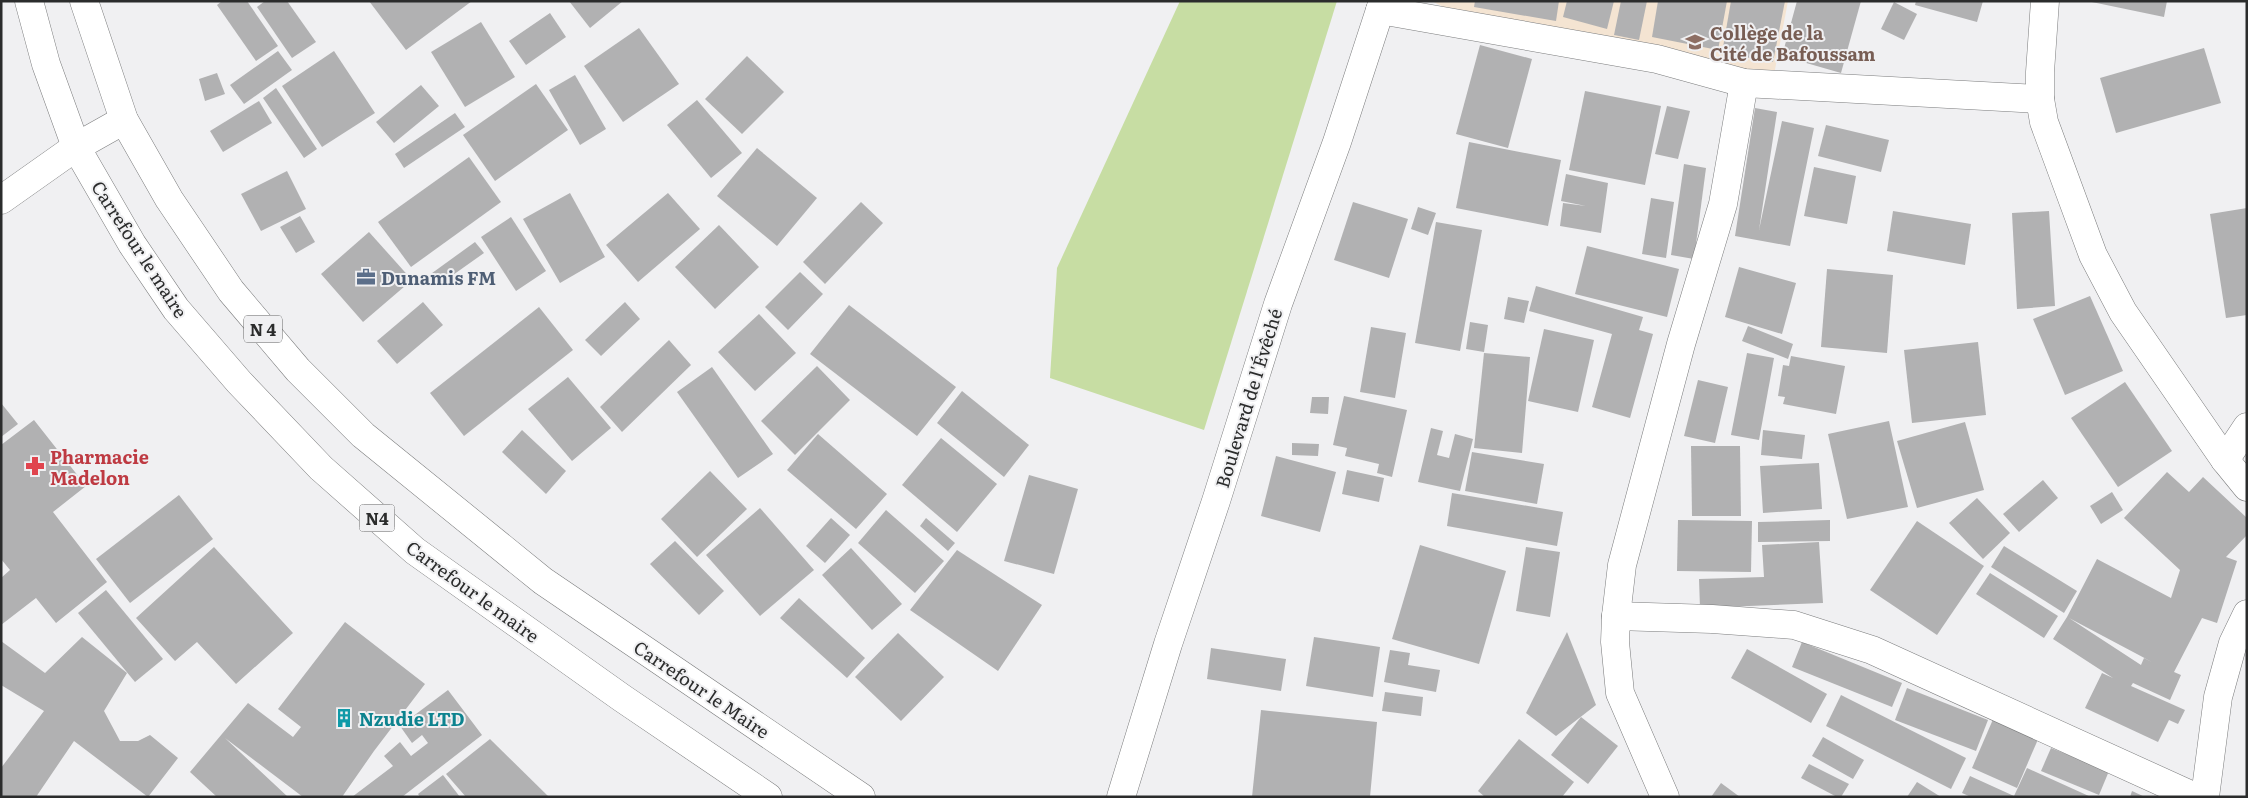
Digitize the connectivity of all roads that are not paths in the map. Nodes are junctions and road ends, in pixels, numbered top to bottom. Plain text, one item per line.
1 (29, 1) edge
2 (84, 1) edge
3 (2046, 1) edge
4 (1381, 5) edge
5 (1744, 84) junction
6 (2040, 99) junction
7 (124, 120) junction
8 (76, 147) junction
9 (1, 200) edge
10 (2247, 427) edge
11 (2225, 460) junction
12 (2247, 487) edge
13 (2247, 614) edge
14 (1616, 616) junction
15 (768, 797) edge
16 (862, 797) edge
17 (1121, 797) edge
18 (1666, 797) edge
19 (2194, 797) edge
20 (2205, 797) edge

1 - 8 main road, Carrefour le maire
2 - 7 main road, N 4
3 - 6 main road
4 - 5 main road
4 - 17 main road, Boulevard de l'Évêché
5 - 6 main road
5 - 14 main road
6 - 11 main road
7 - 8 main road
7 - 16 main road, Carrefour le Maire / N 4
8 - 9 main road
8 - 15 main road, Carrefour le maire / N4
10 - 11 main road
11 - 12 main road
13 - 20 main road
14 - 18 main road
14 - 19 main road

